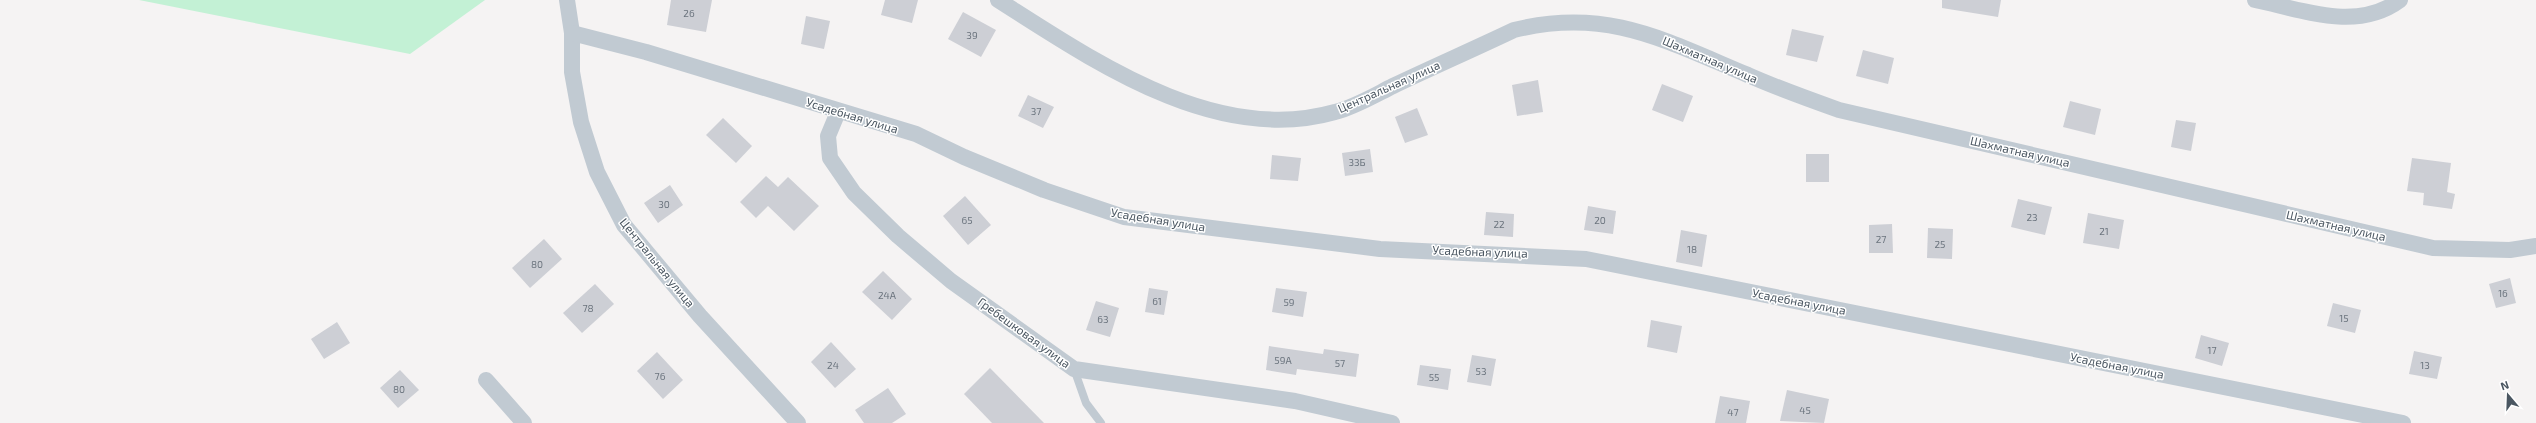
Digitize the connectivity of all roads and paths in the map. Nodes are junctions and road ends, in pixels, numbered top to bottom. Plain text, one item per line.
1 (568, 0) edge
2 (998, 0) edge
3 (2255, 0) edge
4 (2394, 2) edge
5 (1514, 30) joint
6 (572, 33) junction
7 (838, 112) junction
8 (2536, 246) edge
9 (1074, 369) junction
10 (486, 380) dead end
11 (524, 423) edge
12 (798, 423) edge
13 (1101, 423) edge
14 (1392, 423) edge
15 (2403, 423) edge

1 - 6 street, Центральная улица
2 - 5 street, Центральная улица
3 - 4 street
5 - 8 street, Шахматная улица
6 - 7 street, Усадебная улица
6 - 12 street, Центральная улица
7 - 9 street, Гребешковая улица
7 - 15 street, Усадебная улица
9 - 13 lane
9 - 14 street, Гребешковая улица
10 - 11 street

